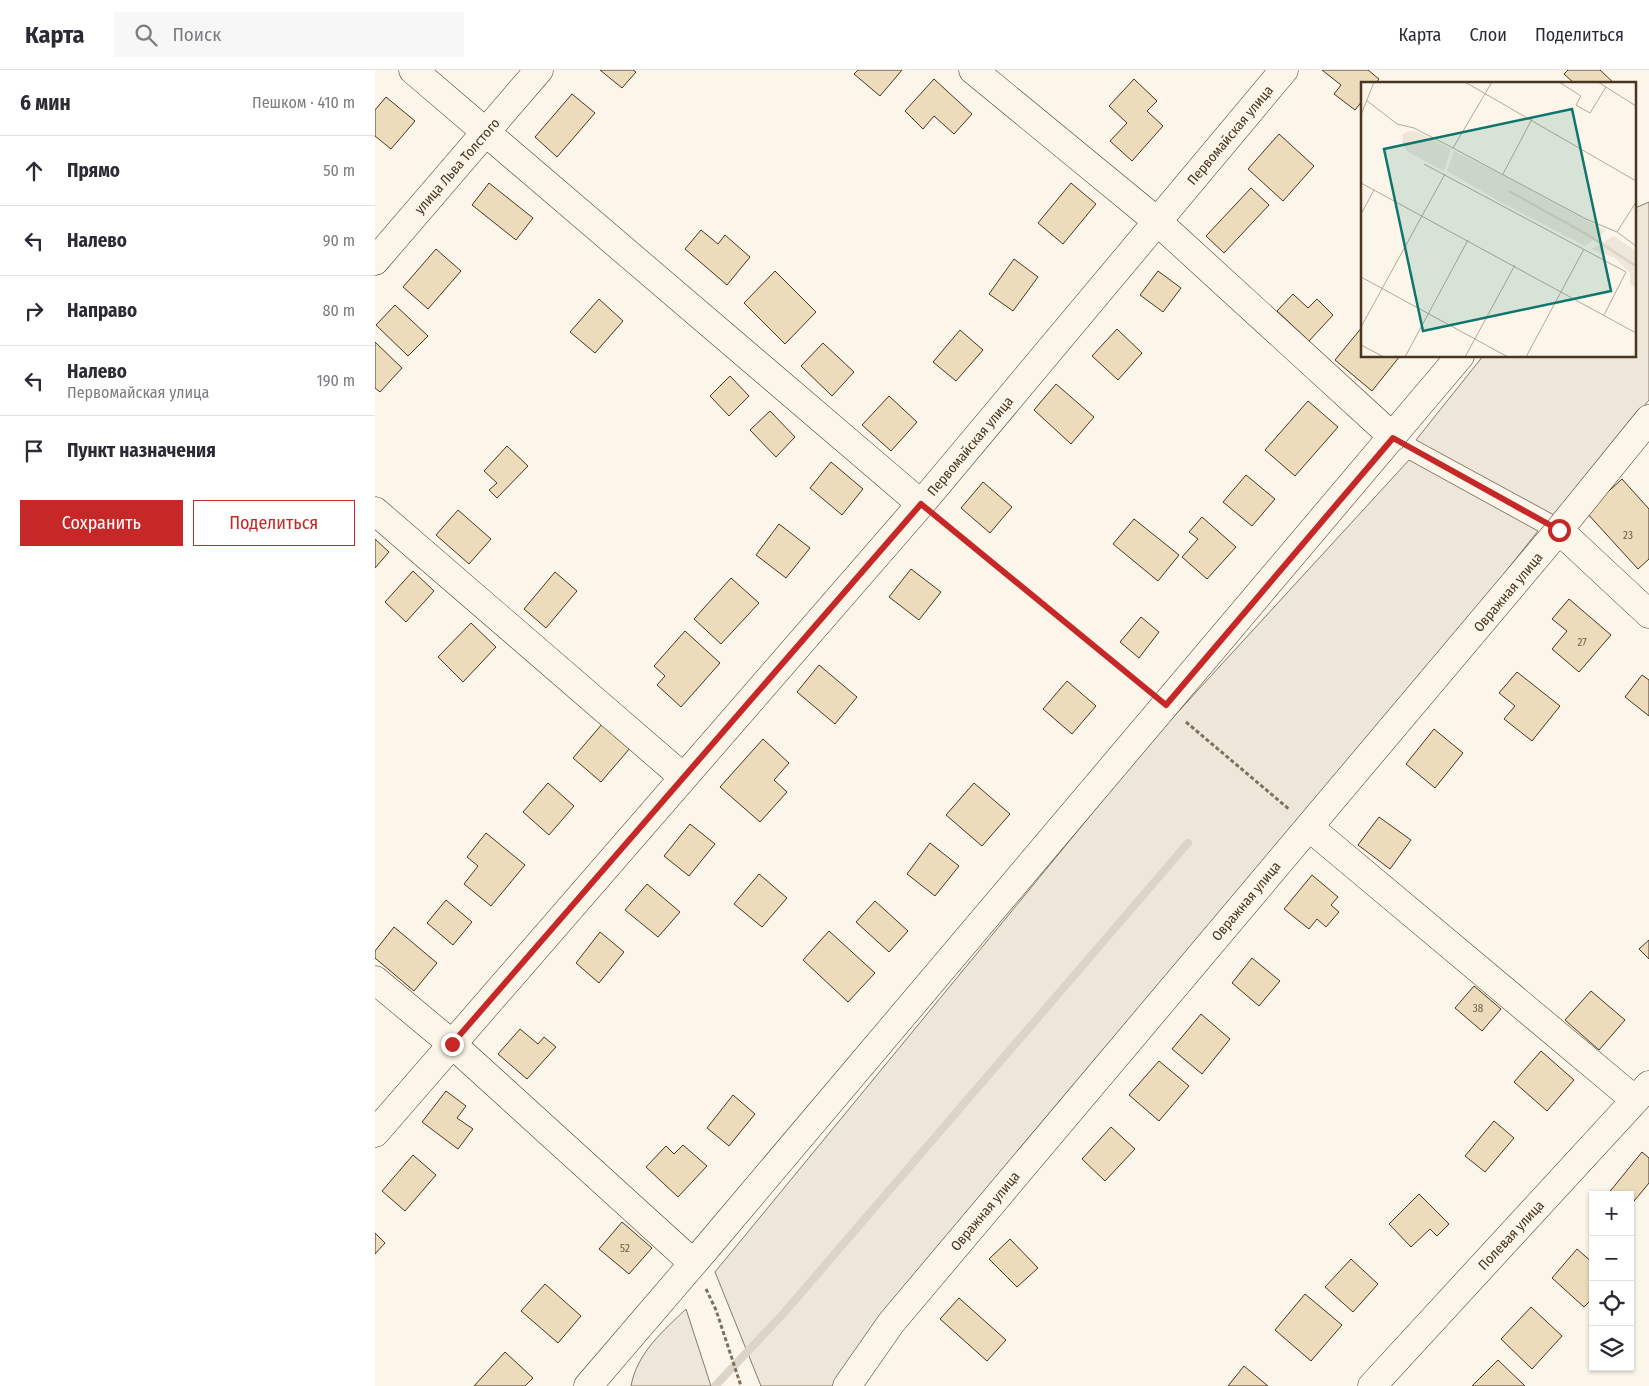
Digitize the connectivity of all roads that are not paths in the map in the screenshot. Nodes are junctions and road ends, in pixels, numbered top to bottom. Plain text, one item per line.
1 (413, 70) edge
2 (539, 70) edge
3 (973, 70) edge
4 (1284, 70) edge
5 (486, 133) junction
6 (1158, 222) junction
7 (375, 261) edge
8 (1458, 358) edge
9 (1649, 419) edge
10 (1393, 438) junction
11 (921, 504) junction
12 (375, 510) edge
13 (1559, 530) junction
14 (1649, 614) edge
15 (683, 777) junction
16 (1309, 827) junction
17 (375, 980) edge
18 (452, 1044) junction
19 (1642, 1092) edge
20 (375, 1133) edge
21 (693, 1263) junction
22 (588, 1386) edge
23 (847, 1386) edge
24 (1372, 1386) edge

1 - 5 street
2 - 5 street, улица Льва Толстого
3 - 6 street
4 - 6 street, Первомайская улица
5 - 7 street, улица Льва Толстого
5 - 11 street
6 - 10 street
6 - 11 street, Первомайская улица
8 - 10 street
9 - 13 street, Овражная улица
10 - 21 street
11 - 15 street, Первомайская улица
12 - 15 street
13 - 14 street
13 - 16 street, Овражная улица
15 - 18 street, Первомайская улица
16 - 19 street
16 - 23 street, Овражная улица
17 - 18 street
18 - 20 street, Первомайская улица
18 - 21 street
19 - 24 street, Полевая улица
21 - 22 street

